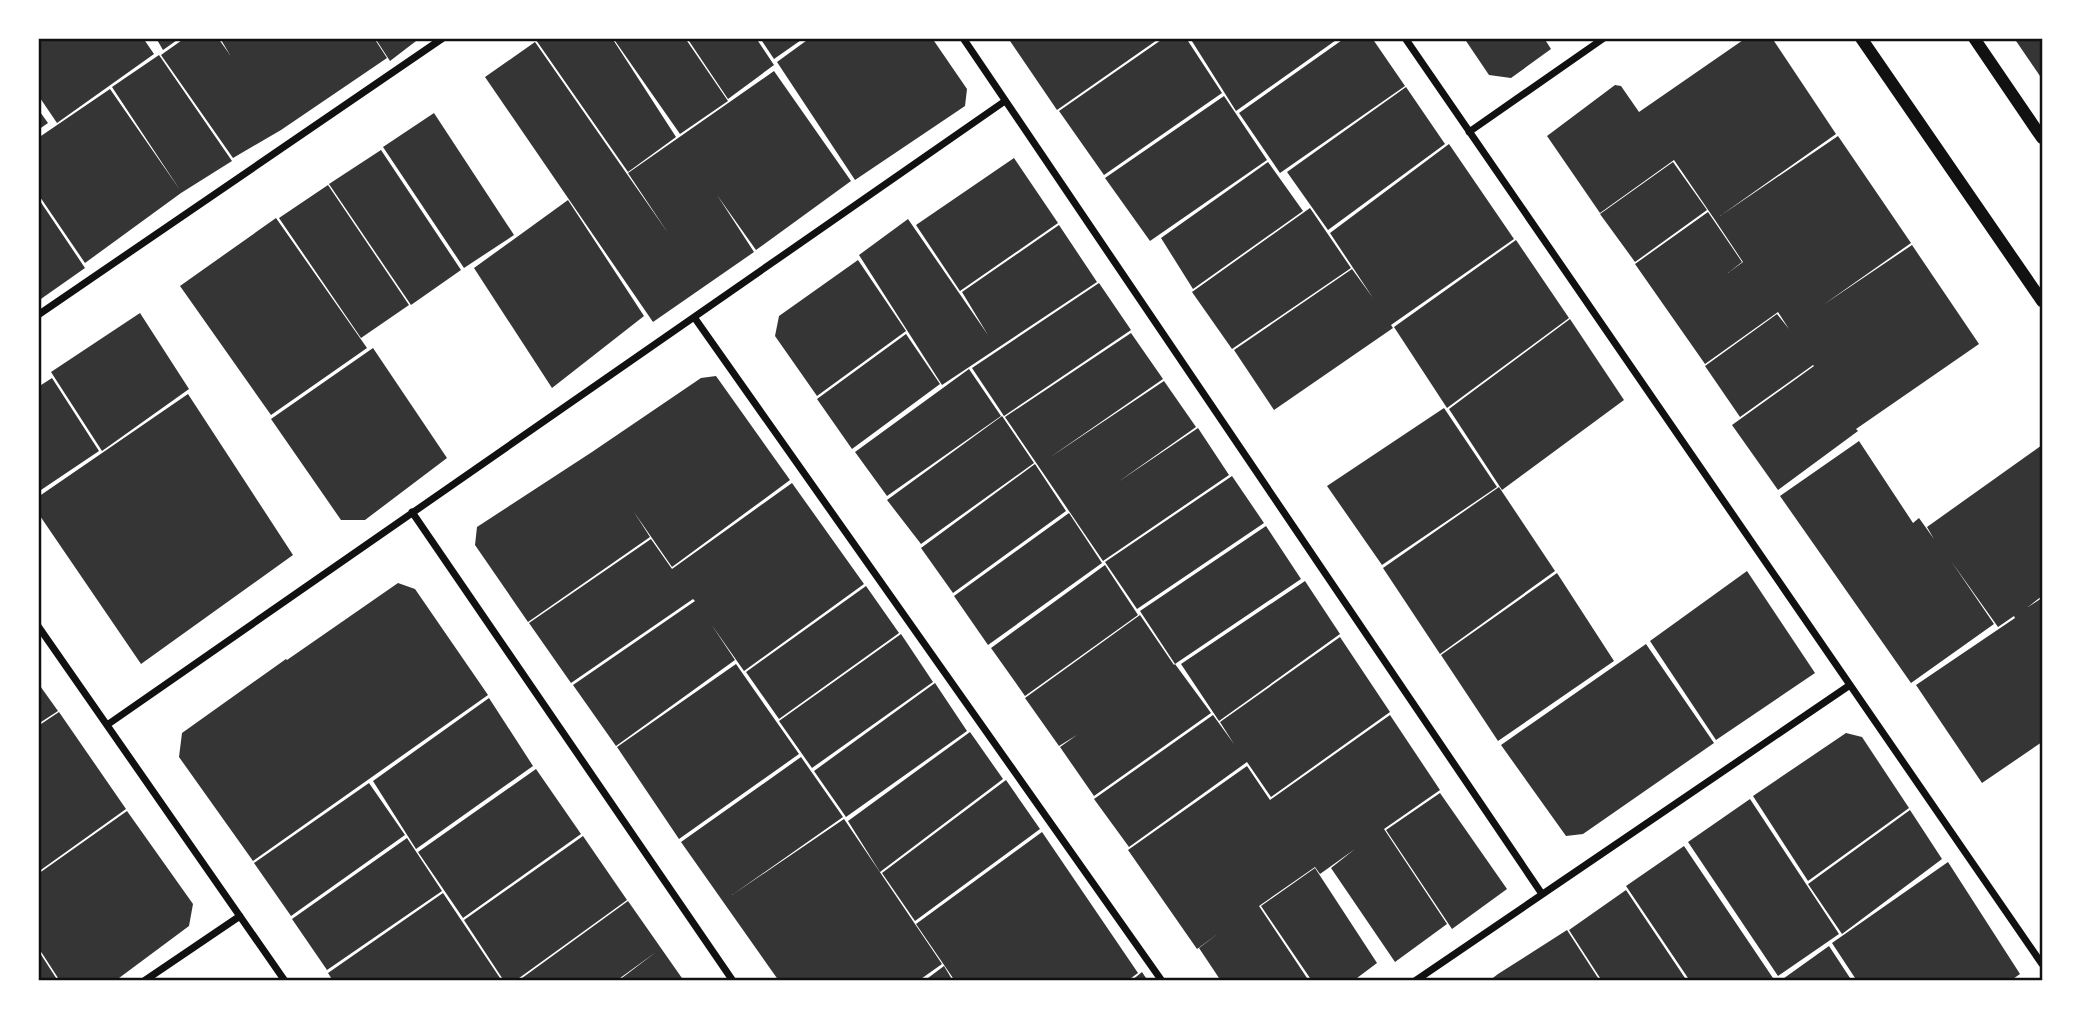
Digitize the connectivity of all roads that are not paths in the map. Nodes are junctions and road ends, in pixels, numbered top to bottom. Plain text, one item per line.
1 (443, 38) edge
2 (963, 38) edge
3 (1405, 38) edge
4 (1604, 38) edge
5 (1861, 38) edge
6 (1974, 38) edge
7 (1005, 101) junction
8 (1469, 132) junction
9 (2042, 138) edge
10 (2042, 301) edge
11 (38, 315) edge
12 (694, 317) junction
13 (412, 512) junction
14 (38, 626) edge
15 (1850, 685) junction
16 (107, 725) junction
17 (1542, 894) junction
18 (240, 916) junction
19 (2042, 964) edge
20 (144, 981) edge
21 (285, 981) edge
22 (733, 981) edge
23 (1162, 981) edge
24 (1415, 981) edge

1 - 11 street
2 - 7 street
3 - 8 street
4 - 8 street
5 - 10 street
6 - 9 street
7 - 12 street
7 - 17 street
8 - 15 street
12 - 13 street
12 - 23 street
13 - 16 street
13 - 22 street
14 - 16 street
15 - 17 street
15 - 19 street
16 - 18 street
17 - 24 street
18 - 20 street
18 - 21 street

